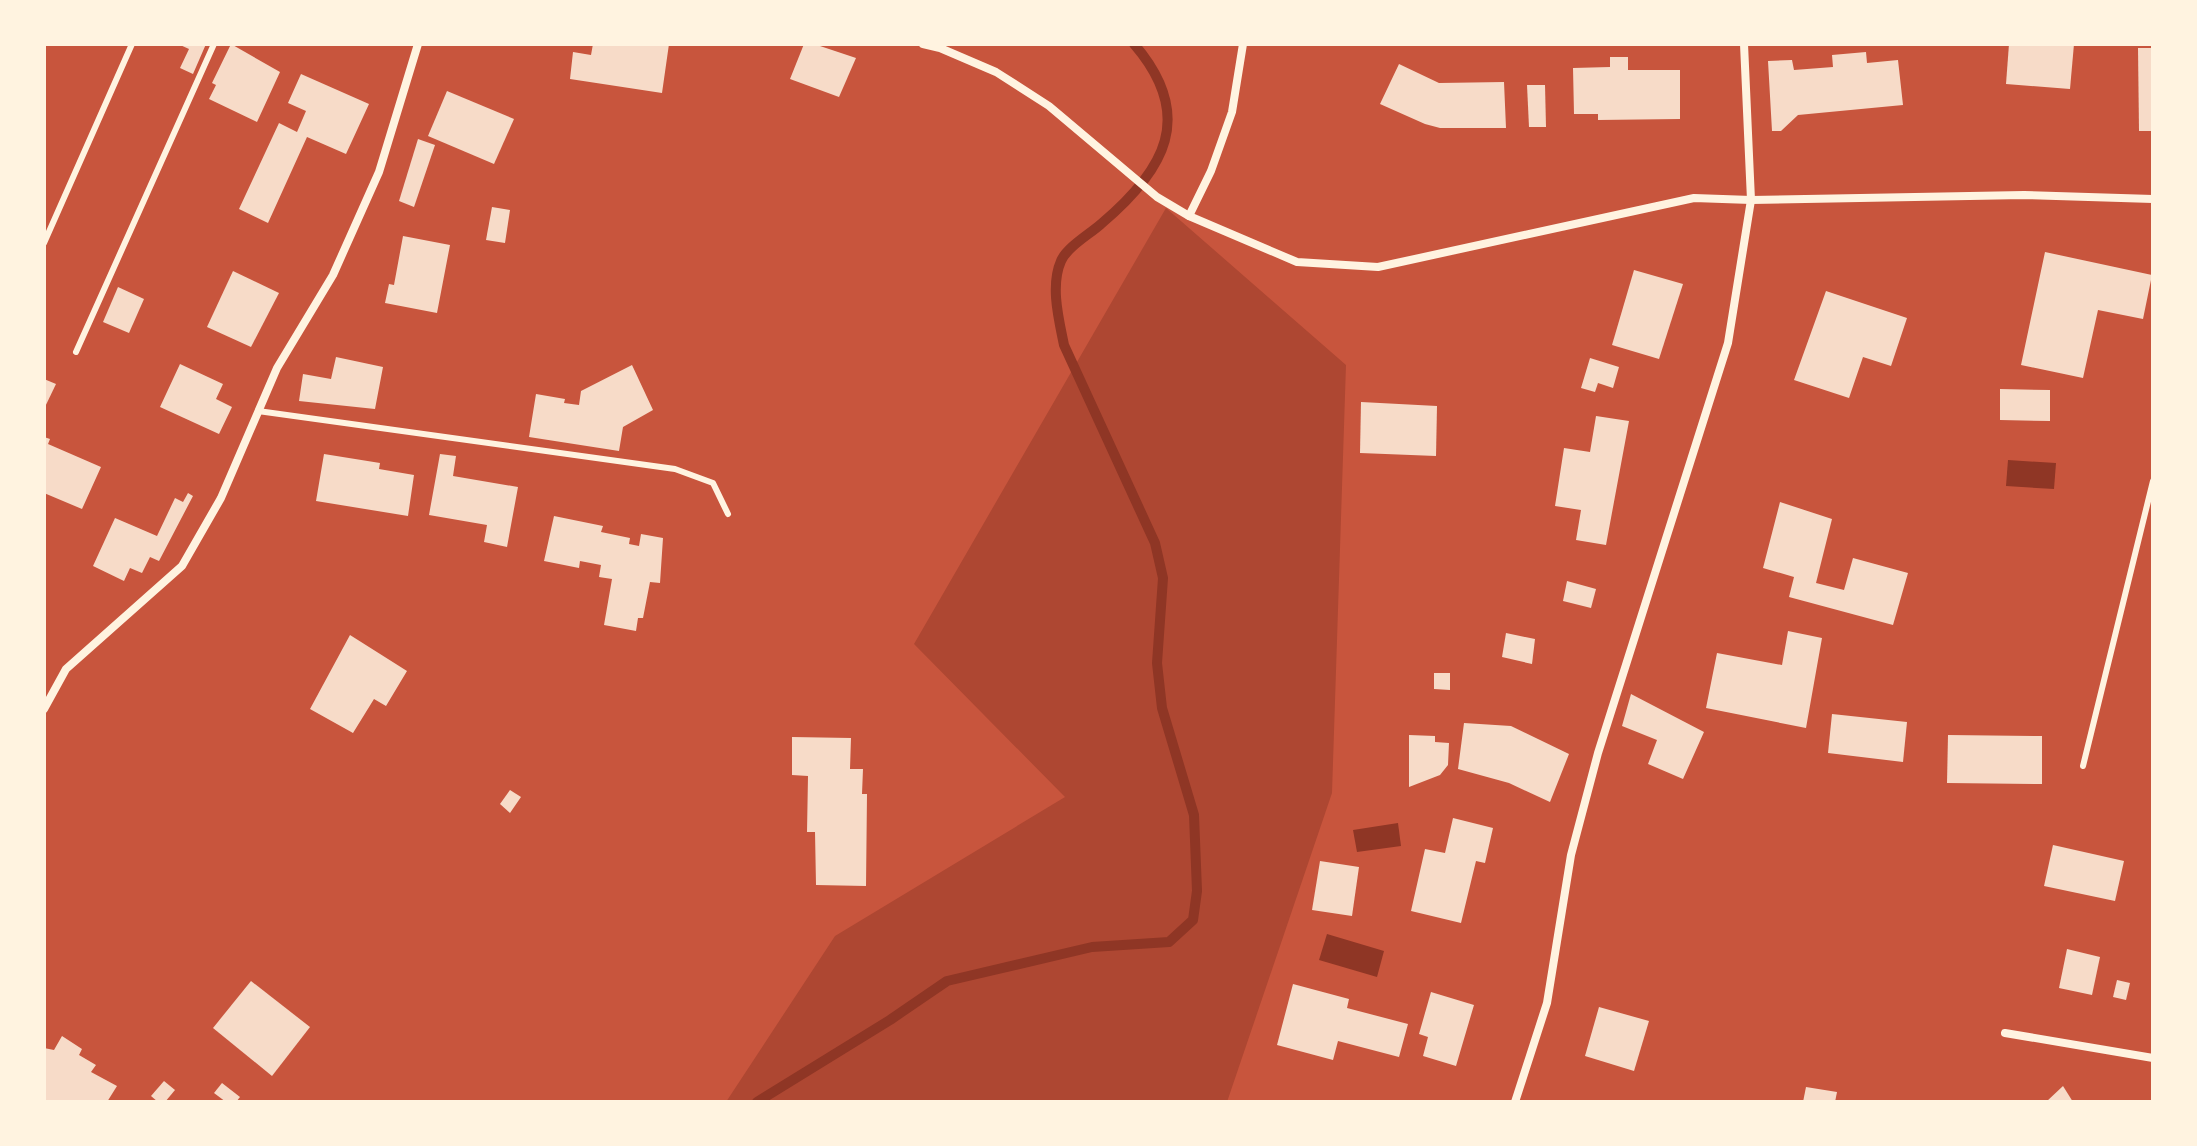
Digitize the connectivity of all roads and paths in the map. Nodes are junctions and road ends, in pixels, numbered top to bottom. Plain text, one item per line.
1 (132, 44) edge
2 (214, 44) edge
3 (418, 44) edge
4 (923, 44) edge
5 (1243, 44) edge
6 (1744, 44) edge
7 (2153, 199) edge
8 (1751, 200) junction
9 (1189, 216) junction
10 (44, 243) edge
11 (76, 352) dead end
12 (258, 411) junction
13 (2153, 481) edge
14 (728, 514) dead end
15 (44, 709) edge
16 (2083, 766) dead end
17 (2005, 1033) dead end
18 (2153, 1058) edge
19 (1515, 1102) edge

1 - 10 lane
2 - 11 lane
3 - 12 street
4 - 9 street
5 - 9 street
6 - 8 street
7 - 8 street
8 - 9 street
8 - 19 street
12 - 14 lane
12 - 15 street
13 - 16 lane
17 - 18 street

